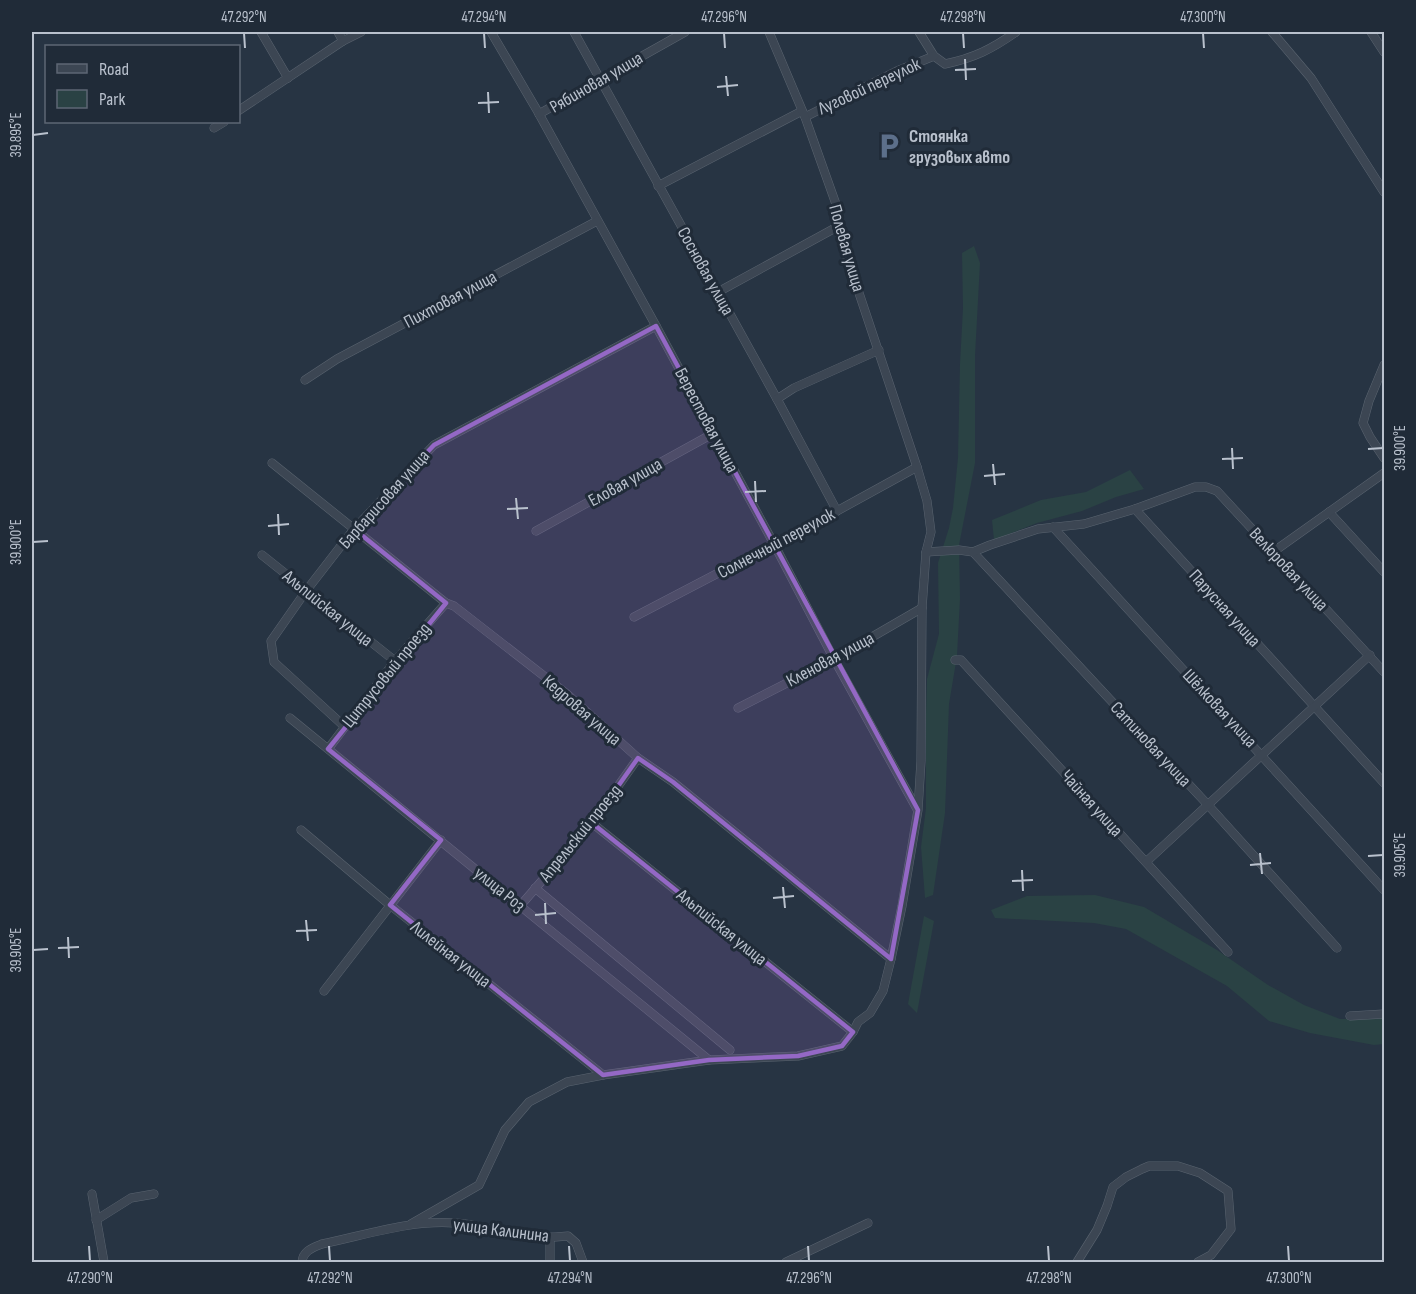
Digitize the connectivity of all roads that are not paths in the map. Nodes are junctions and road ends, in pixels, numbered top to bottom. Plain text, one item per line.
1 (261, 32) edge
2 (338, 32) edge
3 (361, 32) edge
4 (491, 32) edge
5 (574, 32) edge
6 (685, 32) edge
7 (769, 32) edge
8 (919, 32) edge
9 (1016, 32) edge
10 (1272, 32) edge
11 (1371, 32) edge
12 (343, 41) junction
13 (1384, 52) edge
14 (934, 56) junction
15 (288, 78) junction
16 (600, 80) junction
17 (240, 110) edge
18 (539, 114) junction
19 (804, 114) junction
20 (222, 123) edge
21 (214, 128) dead end
22 (658, 186) junction
23 (1384, 192) edge
24 (597, 221) junction
25 (837, 227) junction
26 (718, 292) junction
27 (656, 326) junction
28 (879, 350) junction
29 (1384, 365) edge
30 (305, 380) dead end
31 (777, 399) junction
32 (714, 433) junction
33 (1384, 458) edge
34 (272, 463) dead end
35 (917, 467) junction
36 (1384, 473) edge
37 (1135, 509) junction
38 (837, 511) junction
39 (1329, 512) junction
40 (1053, 527) junction
41 (354, 529) junction
42 (536, 531) dead end
43 (774, 544) junction
44 (926, 552) junction
45 (973, 552) junction
46 (1273, 552) junction
47 (262, 555) dead end
48 (1384, 572) edge
49 (306, 591) junction
50 (446, 603) junction
51 (922, 608) junction
52 (634, 617) dead end
53 (1370, 655) junction
54 (834, 659) junction
55 (955, 660) dead end
56 (394, 661) junction
57 (1384, 672) edge
58 (1315, 706) junction
59 (738, 708) dead end
60 (290, 718) dead end
61 (345, 727) junction
62 (328, 749) junction
63 (1262, 754) junction
64 (638, 759) junction
65 (1384, 783) edge
66 (1208, 805) junction
67 (918, 810) junction
68 (592, 823) junction
69 (301, 830) dead end
70 (441, 840) junction
71 (1146, 862) junction
72 (535, 888) junction
73 (1384, 890) edge
74 (390, 905) junction
75 (520, 906) junction
76 (1337, 948) dead end
77 (1228, 952) dead end
78 (891, 959) junction
79 (324, 991) dead end
80 (1384, 1014) edge
81 (1350, 1016) dead end
82 (853, 1032) junction
83 (730, 1050) dead end
84 (709, 1060) junction
85 (603, 1075) junction
86 (92, 1194) dead end
87 (154, 1194) dead end
88 (96, 1220) junction
89 (868, 1223) dead end
90 (411, 1224) junction
91 (550, 1238) junction
92 (302, 1261) edge
93 (104, 1263) edge
94 (550, 1263) edge
95 (583, 1263) edge
96 (786, 1263) edge
97 (1077, 1263) edge
98 (1198, 1263) edge

1 - 15 street
2 - 12 street
3 - 12 street
4 - 18 street, Берестовая улица
5 - 16 street, Сосновая улица
6 - 16 street, Рябиновая улица
7 - 19 street, Полевая улица
8 - 14 street
9 - 14 street
10 - 23 street
11 - 13 street
12 - 15 street
14 - 19 street, Луговой переулок
15 - 17 street
16 - 18 street, Рябиновая улица
16 - 22 street, Сосновая улица
18 - 24 street, Берестовая улица
19 - 22 street
19 - 25 street, Полевая улица
20 - 21 street
22 - 26 street, Сосновая улица
24 - 27 street, Берестовая улица
24 - 30 street, Пихтовая улица
25 - 26 street
25 - 28 street, Полевая улица
26 - 31 street, Сосновая улица
27 - 32 street, Берестовая улица
27 - 41 street, Барбарисовая улица
28 - 31 street
28 - 35 street, Полевая улица
29 - 33 street
31 - 38 street, Сосновая улица
32 - 42 street, Еловая улица
32 - 43 street, Берестовая улица
34 - 41 street, Кедровая улица
35 - 38 street, Солнечный переулок
35 - 44 street, Полевая улица
36 - 39 street
37 - 40 street
37 - 46 street, Велюровая улица
37 - 58 street, Парусная улица
38 - 43 street, Солнечный переулок
39 - 46 street
39 - 48 street
40 - 45 street
40 - 63 street, Шёлковая улица
41 - 49 street, Барбарисовая улица
41 - 50 street, Кедровая улица
43 - 52 street, Солнечный переулок
43 - 54 street, Берестовая улица
44 - 45 street
44 - 51 street, Полевая улица
45 - 66 street, Сатиновая улица
46 - 53 street, Велюровая улица
47 - 49 street, Альпийская улица
49 - 56 street, Альпийская улица
49 - 61 street, Барбарисовая улица
50 - 56 street, Цитрусовый проезд
50 - 64 street, Кедровая улица
51 - 54 street, Кленовая улица
51 - 67 street, Полевая улица
53 - 57 street, Велюровая улица
53 - 58 street
54 - 59 street, Кленовая улица
54 - 67 street, Берестовая улица
55 - 71 street, Чайная улица
56 - 61 street, Цитрусовый проезд
58 - 63 street
58 - 65 street, Парусная улица
60 - 62 street, улица Роз
61 - 62 street, Цитрусовый проезд
62 - 70 street, улица Роз
63 - 66 street
63 - 73 street, Шёлковая улица
64 - 68 street, Апрельский проезд
64 - 78 street, Кедровая улица
66 - 71 street
66 - 76 street, Сатиновая улица
67 - 78 street, Полевая улица
68 - 72 street, Апрельский проезд
68 - 82 street, Альпийская улица
69 - 74 street, Лилейная улица
70 - 74 street
70 - 75 street, улица Роз
71 - 77 street, Чайная улица
72 - 75 street, Апрельский проезд
72 - 83 street, улица Роз
74 - 79 street
74 - 85 street, Лилейная улица
75 - 84 street, улица Роз
78 - 82 street, Полевая улица
80 - 81 street
82 - 84 street, Полевая улица
84 - 85 street, Полевая улица
85 - 90 street, Полевая улица
86 - 88 street
87 - 88 street
88 - 93 street
89 - 96 street
90 - 91 street, улица Калинина
90 - 92 street, улица Калинина
91 - 94 street
91 - 95 street, улица Калинина
97 - 98 street

